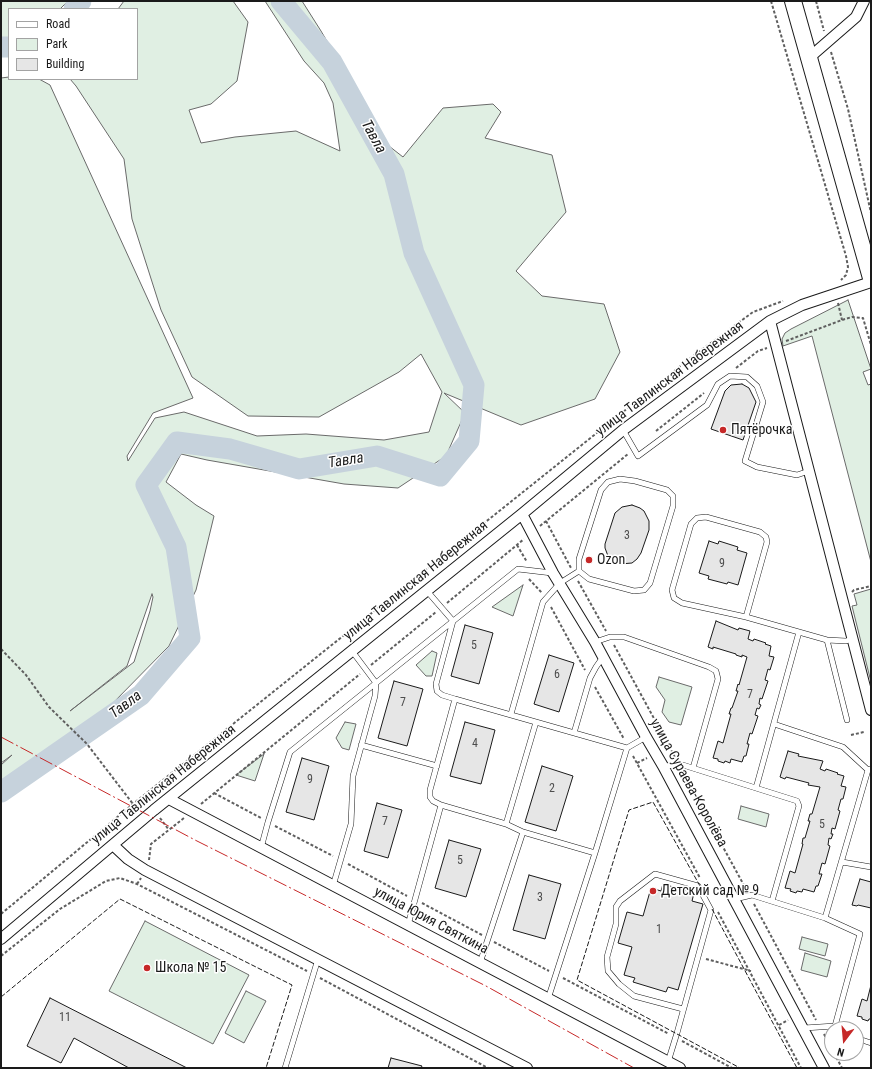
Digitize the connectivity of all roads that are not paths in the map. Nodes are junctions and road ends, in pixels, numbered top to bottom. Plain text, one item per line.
1 (793, 1) edge
2 (864, 1) edge
3 (810, 57) junction
4 (871, 278) edge
5 (871, 282) edge
6 (770, 321) junction
7 (623, 430) junction
8 (809, 471) junction
9 (522, 514) junction
10 (579, 571) junction
11 (553, 573) junction
12 (560, 582) junction
13 (427, 591) junction
14 (746, 617) junction
15 (453, 622) junction
16 (800, 632) junction
17 (852, 639) junction
18 (827, 640) junction
19 (595, 642) junction
20 (352, 651) junction
21 (603, 657) junction
22 (376, 683) junction
23 (456, 699) junction
24 (871, 710) edge
25 (511, 714) junction
26 (847, 720) dead end
27 (536, 722) junction
28 (774, 724) junction
29 (574, 733) junction
30 (646, 737) junction
31 (361, 745) junction
32 (628, 747) junction
33 (436, 766) junction
34 (664, 766) junction
35 (693, 768) junction
36 (869, 769) edge
37 (756, 788) junction
38 (170, 799) junction
39 (441, 805) junction
40 (506, 824) junction
41 (523, 832) junction
42 (113, 845) junction
43 (262, 848) junction
44 (596, 853) junction
45 (842, 862) junction
46 (871, 868) edge
47 (333, 886) junction
48 (735, 898) junction
49 (772, 901) junction
50 (825, 918) junction
51 (408, 925) junction
52 (1, 939) edge
53 (318, 959) junction
54 (480, 963) junction
55 (548, 999) junction
56 (683, 1009) junction
57 (839, 1021) edge
58 (824, 1026) edge
59 (804, 1028) junction
60 (668, 1062) junction
61 (285, 1068) edge
62 (527, 1068) edge
63 (680, 1068) edge
64 (824, 1068) edge

1 - 3 main road
2 - 3 street
3 - 4 main road
5 - 6 street, улица Тавлинская Набережная
6 - 7 street, улица Тавлинская Набережная
6 - 8 street
7 - 8 lane
7 - 9 street, улица Тавлинская Набережная
8 - 17 street
9 - 11 street, улица Сураева-Королёва
9 - 13 street, улица Тавлинская Набережная
10 - 10 lane
10 - 12 lane
11 - 12 street, улица Сураева-Королёва
11 - 15 lane
12 - 19 street, улица Сураева-Королёва
12 - 25 lane
13 - 15 lane
13 - 20 street, улица Тавлинская Набережная
14 - 14 lane
14 - 16 lane
15 - 22 lane
15 - 23 lane
16 - 18 lane
16 - 28 lane
17 - 18 lane
17 - 24 street
18 - 26 lane
19 - 21 street, улица Сураева-Королёва
19 - 35 lane
20 - 22 lane
20 - 38 street, улица Тавлинская Набережная
21 - 29 lane
21 - 30 street, улица Сураева-Королёва
22 - 31 lane
22 - 43 lane
23 - 25 lane
23 - 33 lane
25 - 27 lane
27 - 29 lane
27 - 40 lane
28 - 36 lane
28 - 37 lane
29 - 32 lane
30 - 32 lane
30 - 34 street, улица Сураева-Королёва
31 - 33 lane
31 - 47 lane
32 - 44 lane
33 - 39 lane
34 - 35 lane
34 - 48 street, улица Сураева-Королёва
35 - 37 lane
36 - 45 lane
37 - 49 lane
38 - 42 street, улица Тавлинская Набережная
38 - 43 street, улица Юрия Святкина
39 - 40 lane
39 - 51 lane
40 - 41 lane
41 - 44 lane
41 - 54 lane
42 - 52 street, улица Тавлинская Набережная
42 - 53 street
43 - 47 street, улица Юрия Святкина
44 - 55 lane
45 - 46 lane
45 - 50 lane
47 - 51 street, улица Юрия Святкина
48 - 49 lane
48 - 59 street, улица Сураева-Королёва
49 - 50 lane
50 - 57 lane
51 - 54 street, улица Юрия Святкина
53 - 61 lane
53 - 62 street
54 - 55 street, улица Юрия Святкина
55 - 60 street, улица Юрия Святкина
56 - 56 lane
56 - 60 lane
58 - 59 lane
59 - 64 street, улица Сураева-Королёва
60 - 63 street, улица Юрия Святкина

